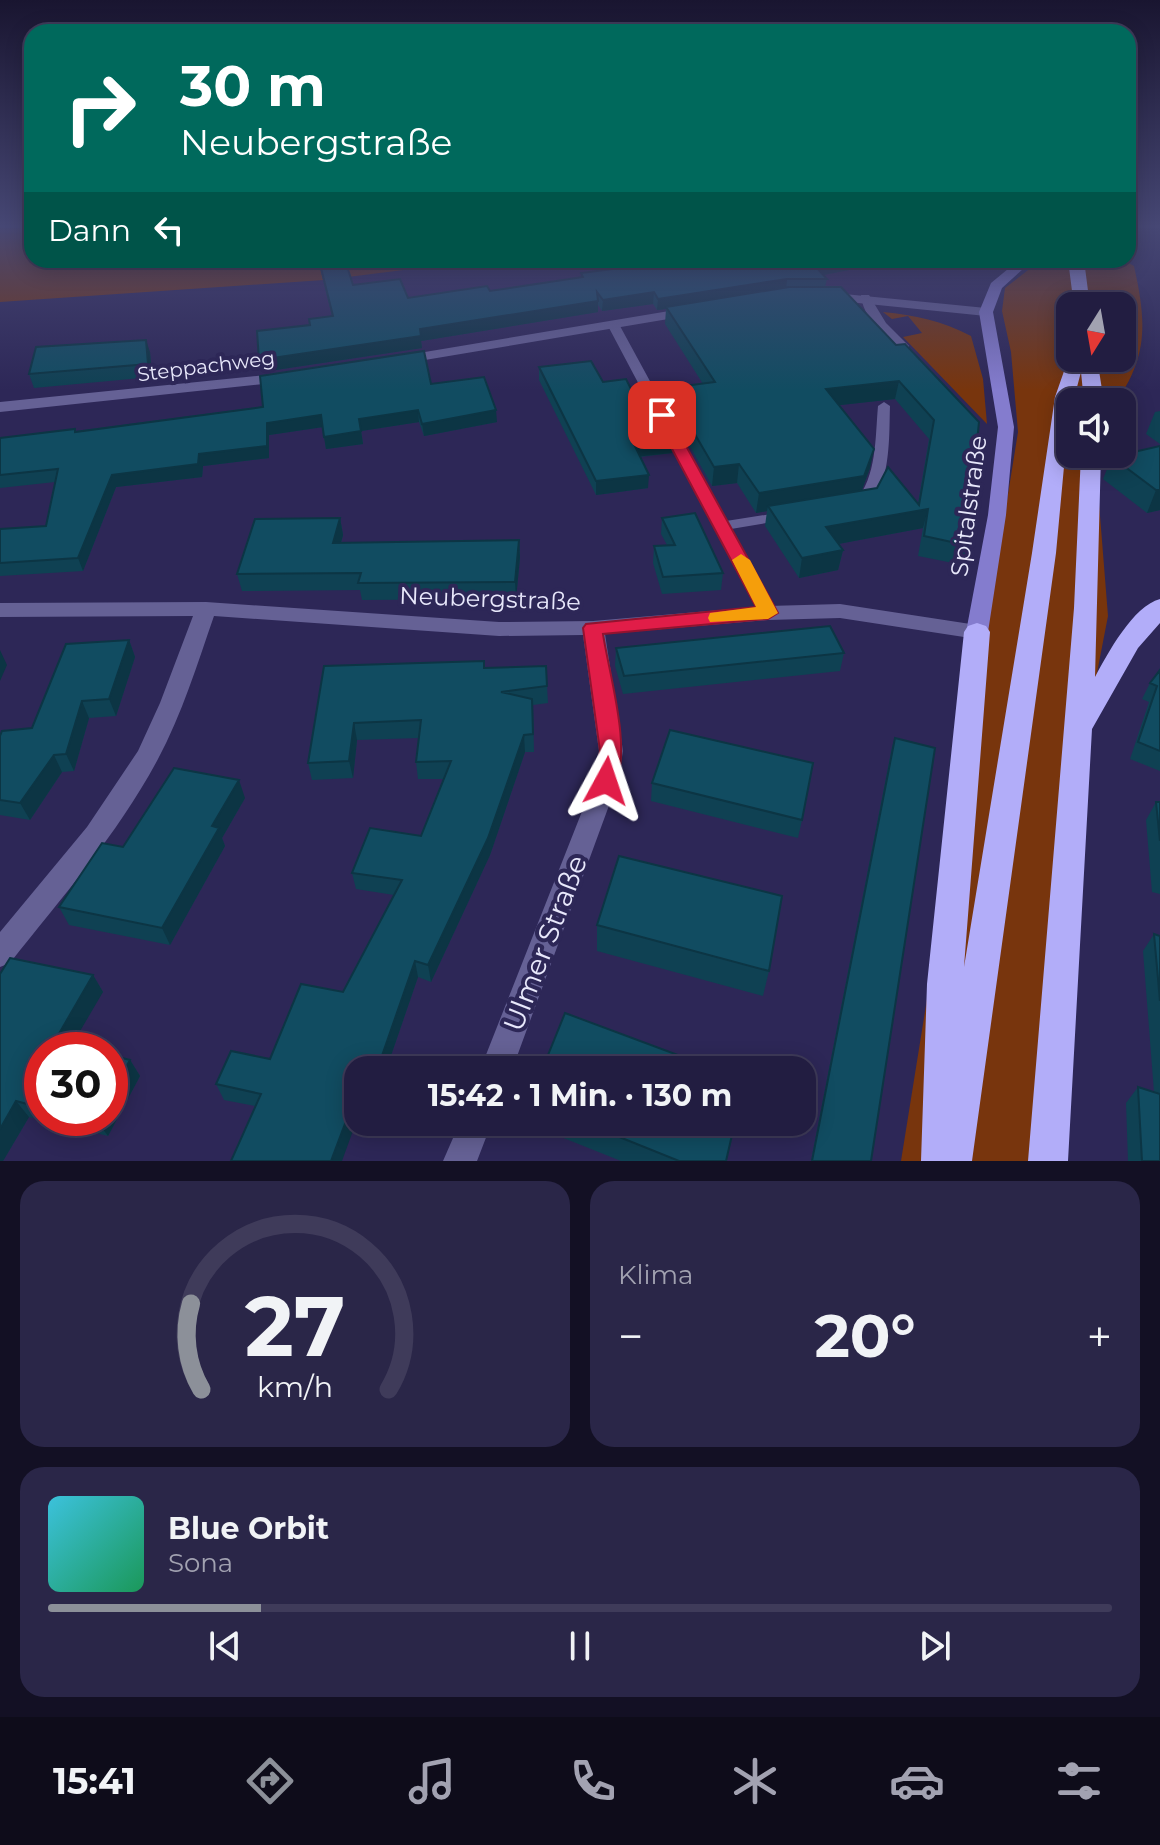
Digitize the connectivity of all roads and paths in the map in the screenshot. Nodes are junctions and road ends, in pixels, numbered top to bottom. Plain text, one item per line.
1 (1001, 282) edge
2 (809, 296) edge
3 (865, 297) junction
4 (714, 307) edge
5 (986, 312) junction
6 (614, 326) junction
7 (905, 348) edge
8 (383, 363) edge
9 (1072, 372) edge
10 (296, 376) edge
11 (884, 406) dead end
12 (0, 407) edge
13 (1091, 468) edge
14 (841, 507) edge
15 (796, 514) edge
16 (723, 526) junction
17 (1160, 607) edge
18 (206, 609) junction
19 (0, 610) edge
20 (768, 613) junction
21 (593, 628) junction
22 (977, 632) junction
23 (1076, 733) junction
24 (0, 954) edge
25 (501, 1056) edge
26 (470, 1136) edge
27 (460, 1161) edge
28 (939, 1161) edge
29 (952, 1161) edge
30 (1048, 1161) edge

1 - 5 main road
2 - 3 street
3 - 5 street
3 - 7 lane
4 - 6 street
5 - 22 main road, Spitalstraße
6 - 8 street
6 - 16 lane
9 - 29 highway
10 - 12 street, Steppachweg
11 - 14 lane
13 - 23 highway
15 - 16 lane
16 - 20 lane
17 - 23 highway
18 - 19 street, Neubergstraße
18 - 21 street, Neubergstraße
18 - 24 street
20 - 21 street, Neubergstraße
20 - 22 street, Neubergstraße
21 - 25 street, Ulmer Straße
22 - 28 highway
23 - 30 highway
26 - 27 street

